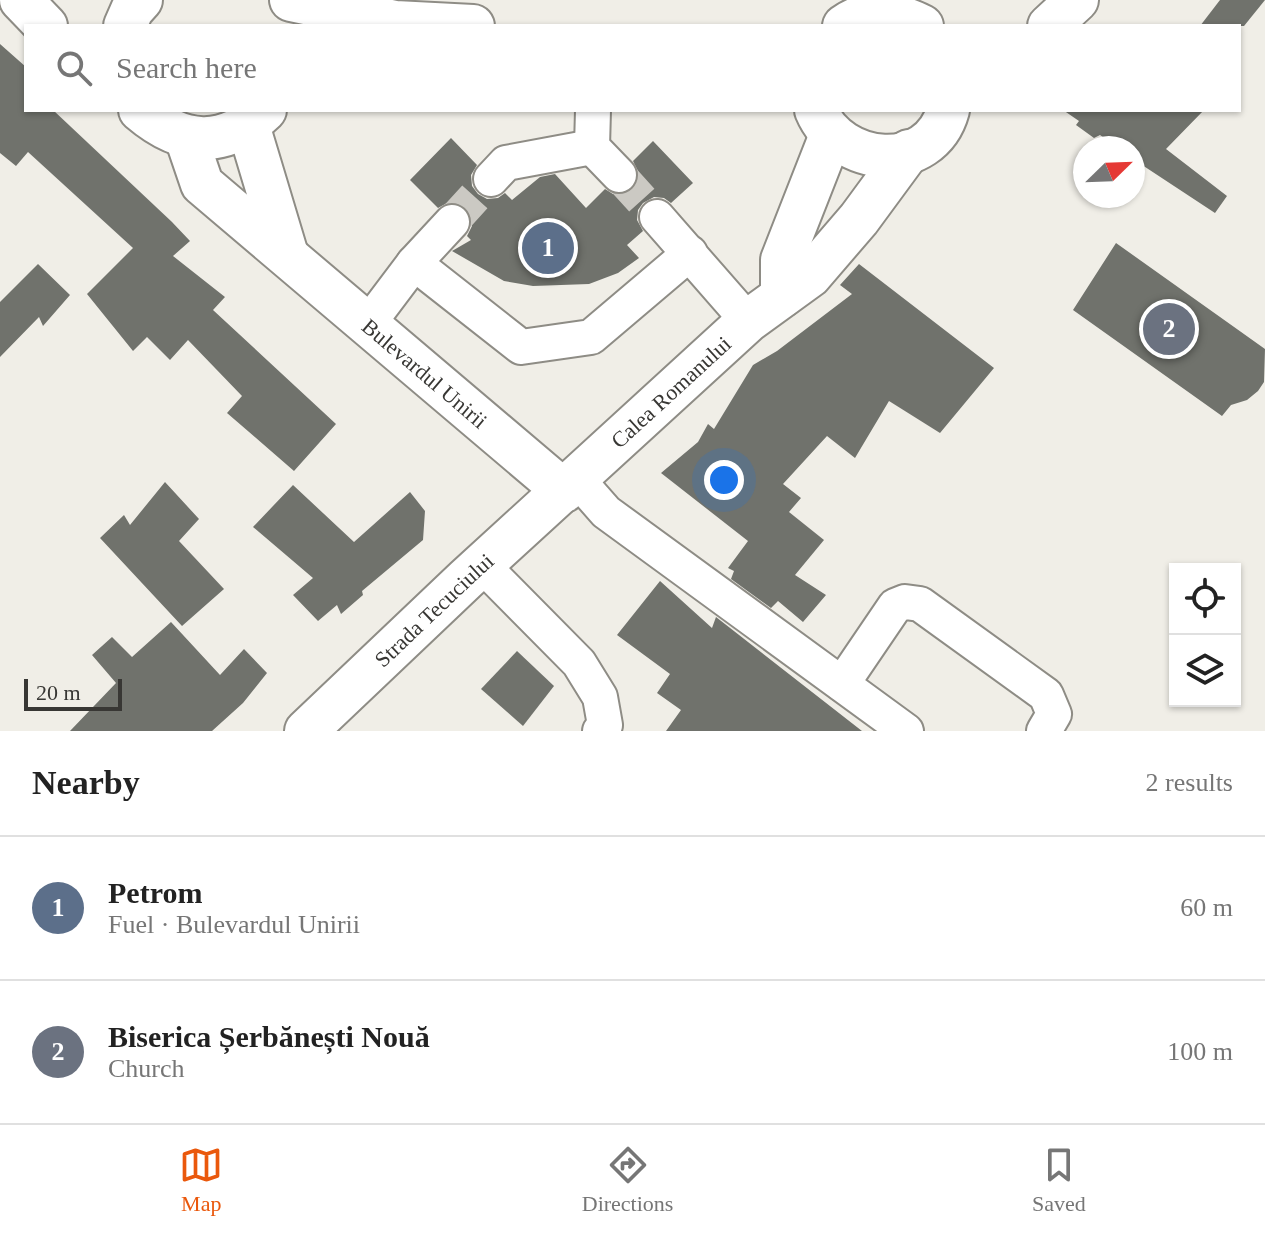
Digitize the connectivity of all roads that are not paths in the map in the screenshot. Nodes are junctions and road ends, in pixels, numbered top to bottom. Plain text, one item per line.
1 (21, 0) edge
2 (141, 0) edge
3 (264, 0) edge
4 (291, 0) edge
5 (473, 0) edge
6 (1077, 0) edge
7 (862, 17) edge
8 (44, 24) edge
9 (126, 24) edge
10 (278, 24) edge
11 (434, 24) edge
12 (473, 24) edge
13 (918, 24) edge
14 (1051, 24) edge
15 (142, 112) edge
16 (593, 112) edge
17 (950, 112) edge
18 (257, 118) edge
19 (824, 123) edge
20 (186, 137) junction
21 (592, 147) junction
22 (909, 151) junction
23 (619, 175) tunnel mouth
24 (491, 179) tunnel mouth
25 (657, 217) tunnel mouth
26 (452, 222) tunnel mouth
27 (690, 253) junction
28 (287, 255) junction
29 (414, 263) junction
30 (782, 296) junction
31 (748, 321) junction
32 (368, 324) junction
33 (571, 485) junction
34 (482, 565) junction
35 (842, 684) junction
36 (306, 731) edge
37 (600, 731) edge
38 (906, 731) edge
39 (1044, 731) edge

1 - 8 main road
2 - 9 main road
3 - 10 main road
4 - 11 main road
5 - 12 lane
6 - 14 main road
7 - 13 main road
15 - 20 main road
16 - 21 lane
17 - 22 main road, Calea Romanului
18 - 20 main road
18 - 28 main road
19 - 22 main road
19 - 30 main road
20 - 28 main road, Bulevardul Unirii
21 - 23 lane
21 - 24 lane
22 - 30 main road, Calea Romanului
25 - 27 lane
26 - 29 lane
27 - 29 lane
27 - 31 lane
28 - 32 main road, Bulevardul Unirii
29 - 32 lane
30 - 31 main road, Calea Romanului
31 - 33 main road, Calea Romanului
32 - 33 main road, Bulevardul Unirii
33 - 34 main road, Strada Tecuciului
33 - 35 lane
34 - 36 main road, Strada Tecuciului
34 - 37 lane
35 - 38 lane
35 - 39 lane

